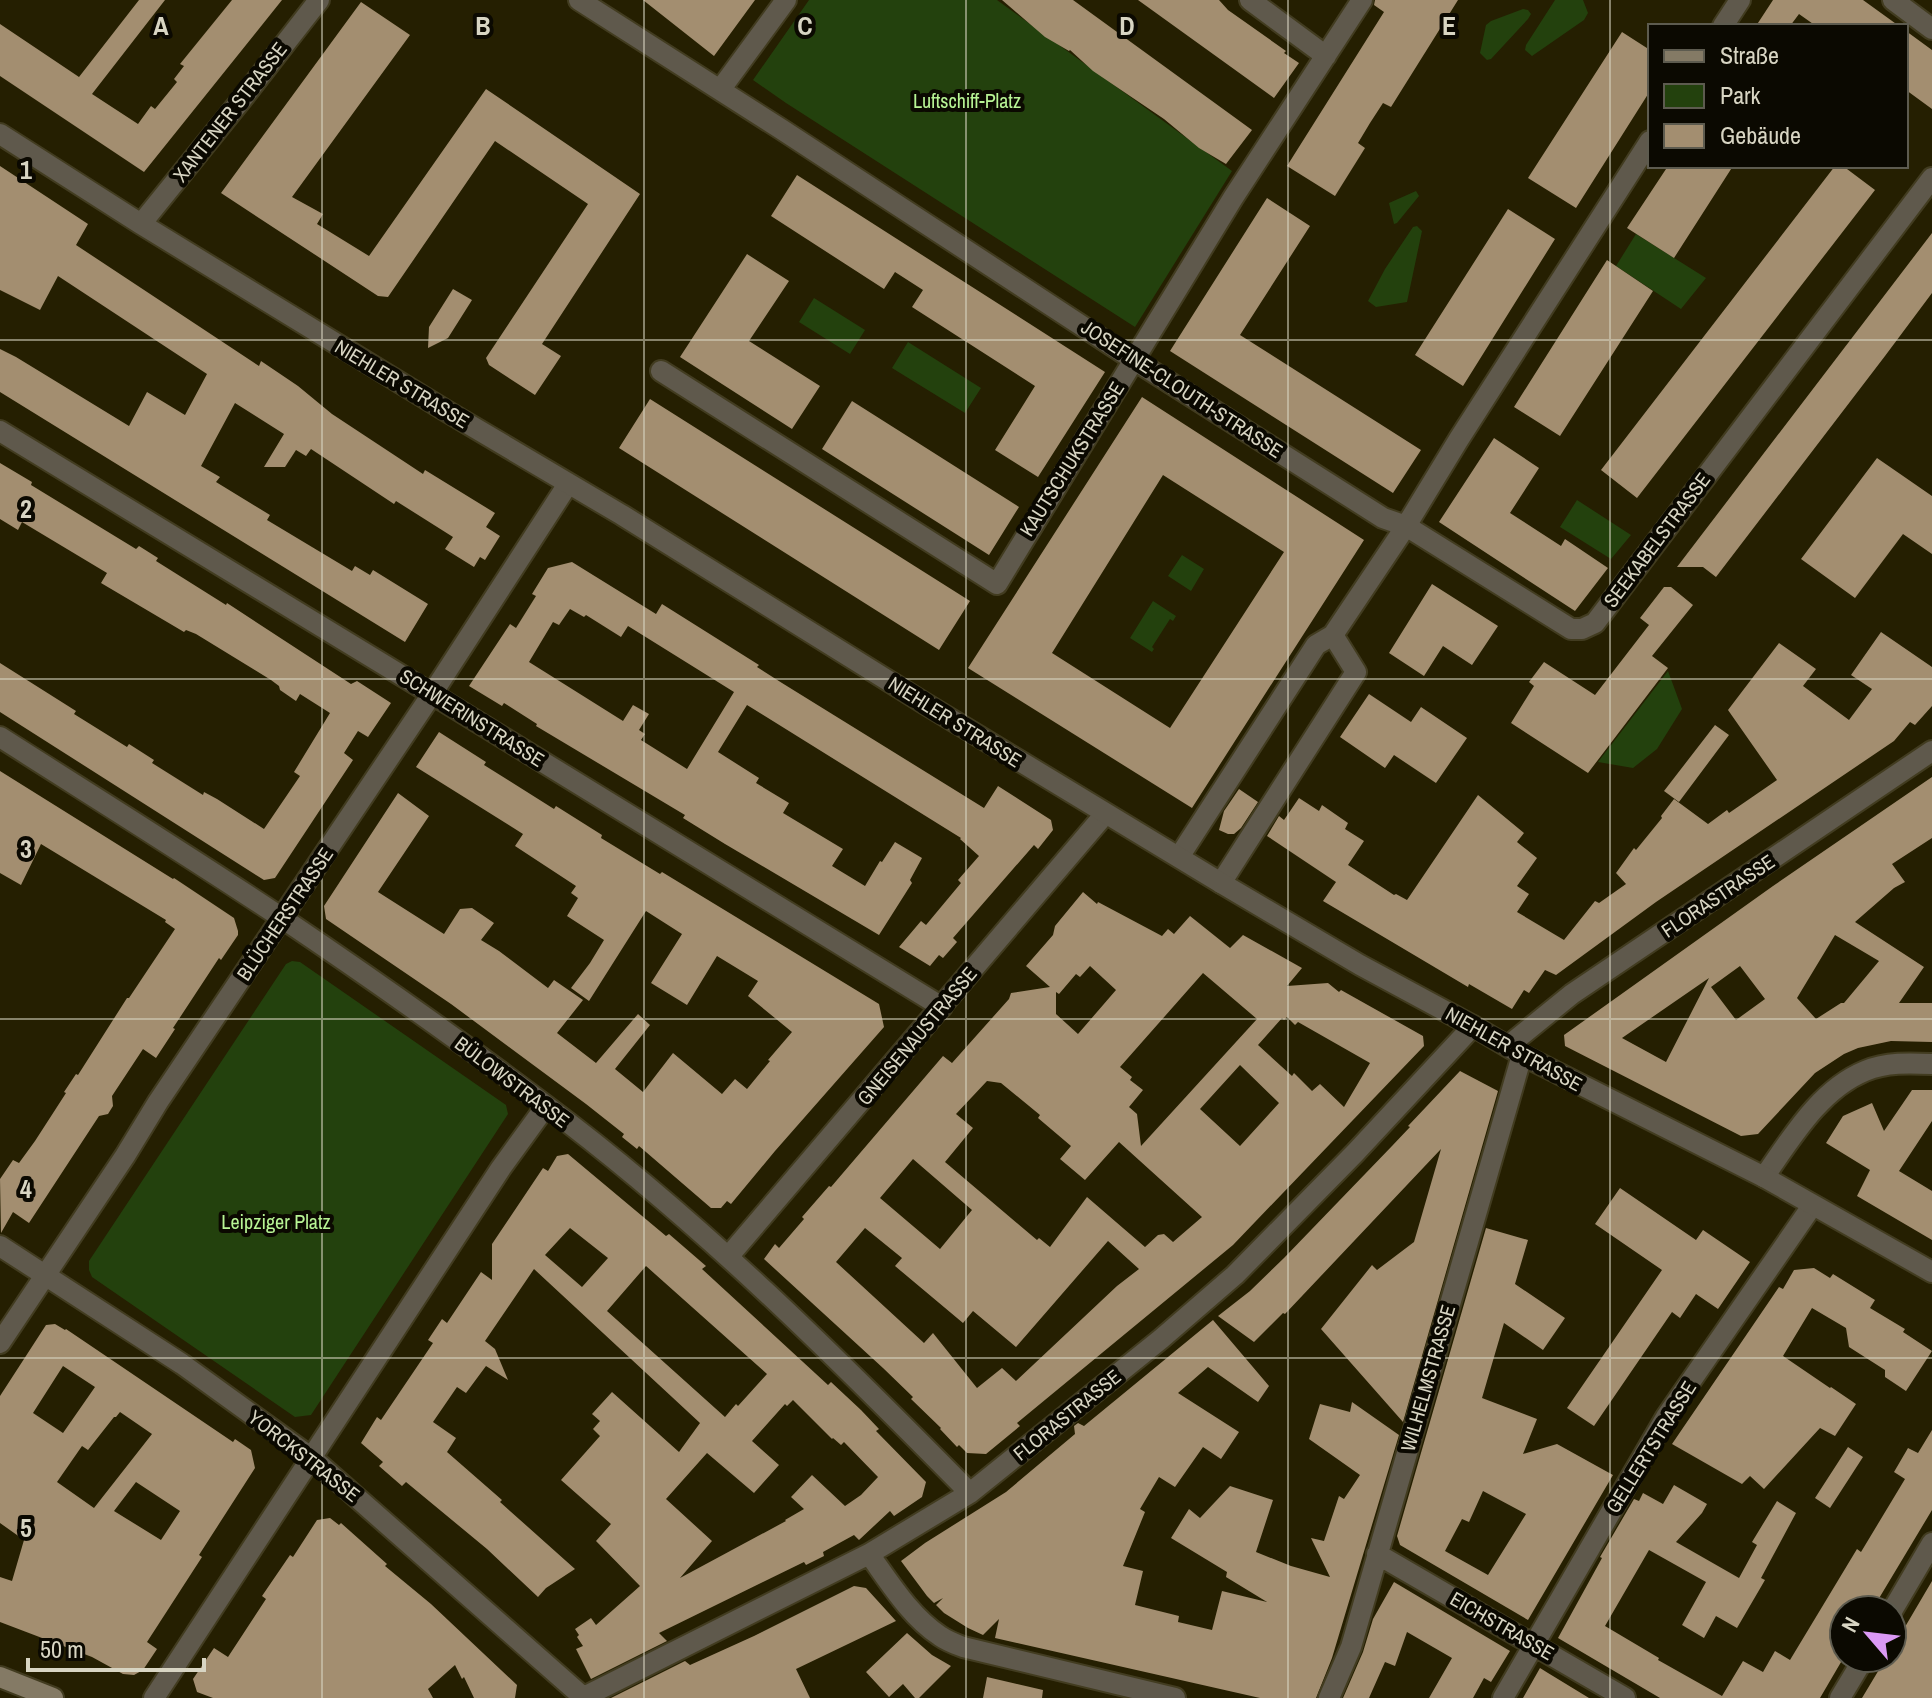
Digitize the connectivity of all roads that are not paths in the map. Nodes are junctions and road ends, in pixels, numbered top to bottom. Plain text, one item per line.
1 (319, 0) edge
2 (579, 0) edge
3 (786, 0) edge
4 (1250, 0) edge
5 (1362, 0) edge
6 (1740, 0) edge
7 (1893, 0) edge
8 (1724, 24) edge
9 (1932, 29) edge
10 (1326, 56) junction
11 (720, 90) junction
12 (0, 134) edge
13 (1648, 144) edge
14 (1932, 178) edge
15 (141, 224) junction
16 (1134, 360) junction
17 (661, 371) dead end
18 (0, 431) edge
19 (568, 484) junction
20 (1406, 526) junction
21 (1333, 635) junction
22 (432, 694) junction
23 (0, 737) edge
24 (1932, 751) edge
25 (1105, 814) junction
26 (1179, 857) junction
27 (1221, 883) junction
28 (282, 918) junction
29 (942, 1007) junction
30 (1473, 1026) junction
31 (1515, 1051) junction
32 (1932, 1064) edge
33 (546, 1106) junction
34 (1764, 1177) junction
35 (1812, 1206) junction
36 (0, 1246) edge
37 (728, 1257) junction
38 (1932, 1272) edge
39 (47, 1275) junction
40 (0, 1343) edge
41 (312, 1458) junction
42 (970, 1493) junction
43 (1932, 1543) edge
44 (869, 1554) junction
45 (1377, 1554) junction
46 (1902, 1594) edge
47 (1534, 1644) junction
48 (1854, 1674) edge
49 (0, 1677) edge
50 (1113, 1691) edge
51 (53, 1698) edge
52 (154, 1698) edge
53 (583, 1698) edge
54 (1175, 1698) edge
55 (1329, 1698) edge
56 (1503, 1698) edge
57 (1625, 1698) edge
58 (1840, 1698) edge

1 - 15 street, XANTENER STRASSE
2 - 11 street, JOSEFINE-CLOUTH-STRASSE
3 - 11 street
4 - 10 street
5 - 10 street, KAUTSCHUKSTRASSE
6 - 8 street
7 - 9 street
10 - 16 street, KAUTSCHUKSTRASSE
11 - 16 street, JOSEFINE-CLOUTH-STRASSE
12 - 15 street, NIEHLER STRASSE
13 - 20 street
14 - 20 street, SEEKABELSTRASSE
15 - 19 street, NIEHLER STRASSE
16 - 17 street, KAUTSCHUKSTRASSE
16 - 20 street, JOSEFINE-CLOUTH-STRASSE
18 - 22 street, SCHWERINSTRASSE
19 - 22 street, BLÜCHERSTRASSE
19 - 25 street, NIEHLER STRASSE
20 - 21 street
21 - 26 street
21 - 27 street
22 - 28 street, BLÜCHERSTRASSE
22 - 29 street, SCHWERINSTRASSE
23 - 28 street, BÜLOWSTRASSE
24 - 31 street, FLORASTRASSE
25 - 26 street, NIEHLER STRASSE
25 - 29 street, GNEISENAUSTRASSE
26 - 27 street, NIEHLER STRASSE
27 - 30 street, NIEHLER STRASSE
28 - 33 street, BÜLOWSTRASSE
28 - 39 street, BLÜCHERSTRASSE
29 - 37 street, GNEISENAUSTRASSE
30 - 31 street, NIEHLER STRASSE
30 - 42 street, FLORASTRASSE
31 - 34 street, NIEHLER STRASSE
31 - 45 street, WILHELMSTRASSE
32 - 34 street
33 - 37 street, BÜLOWSTRASSE
33 - 41 street
34 - 35 street, NIEHLER STRASSE
35 - 38 street, NIEHLER STRASSE
35 - 47 street, GELLERTSTRASSE
36 - 39 street, YORCKSTRASSE
37 - 42 street, BÜLOWSTRASSE
39 - 40 street, BLÜCHERSTRASSE
39 - 41 street, YORCKSTRASSE
41 - 52 street
41 - 53 street, YORCKSTRASSE
42 - 44 street, FLORASTRASSE
43 - 46 street
44 - 50 street
44 - 53 street, FLORASTRASSE
45 - 47 street, EICHSTRASSE
45 - 55 street, WILHELMSTRASSE
47 - 56 street, GELLERTSTRASSE
47 - 57 street, EICHSTRASSE
48 - 58 street
49 - 51 main road
50 - 54 street

